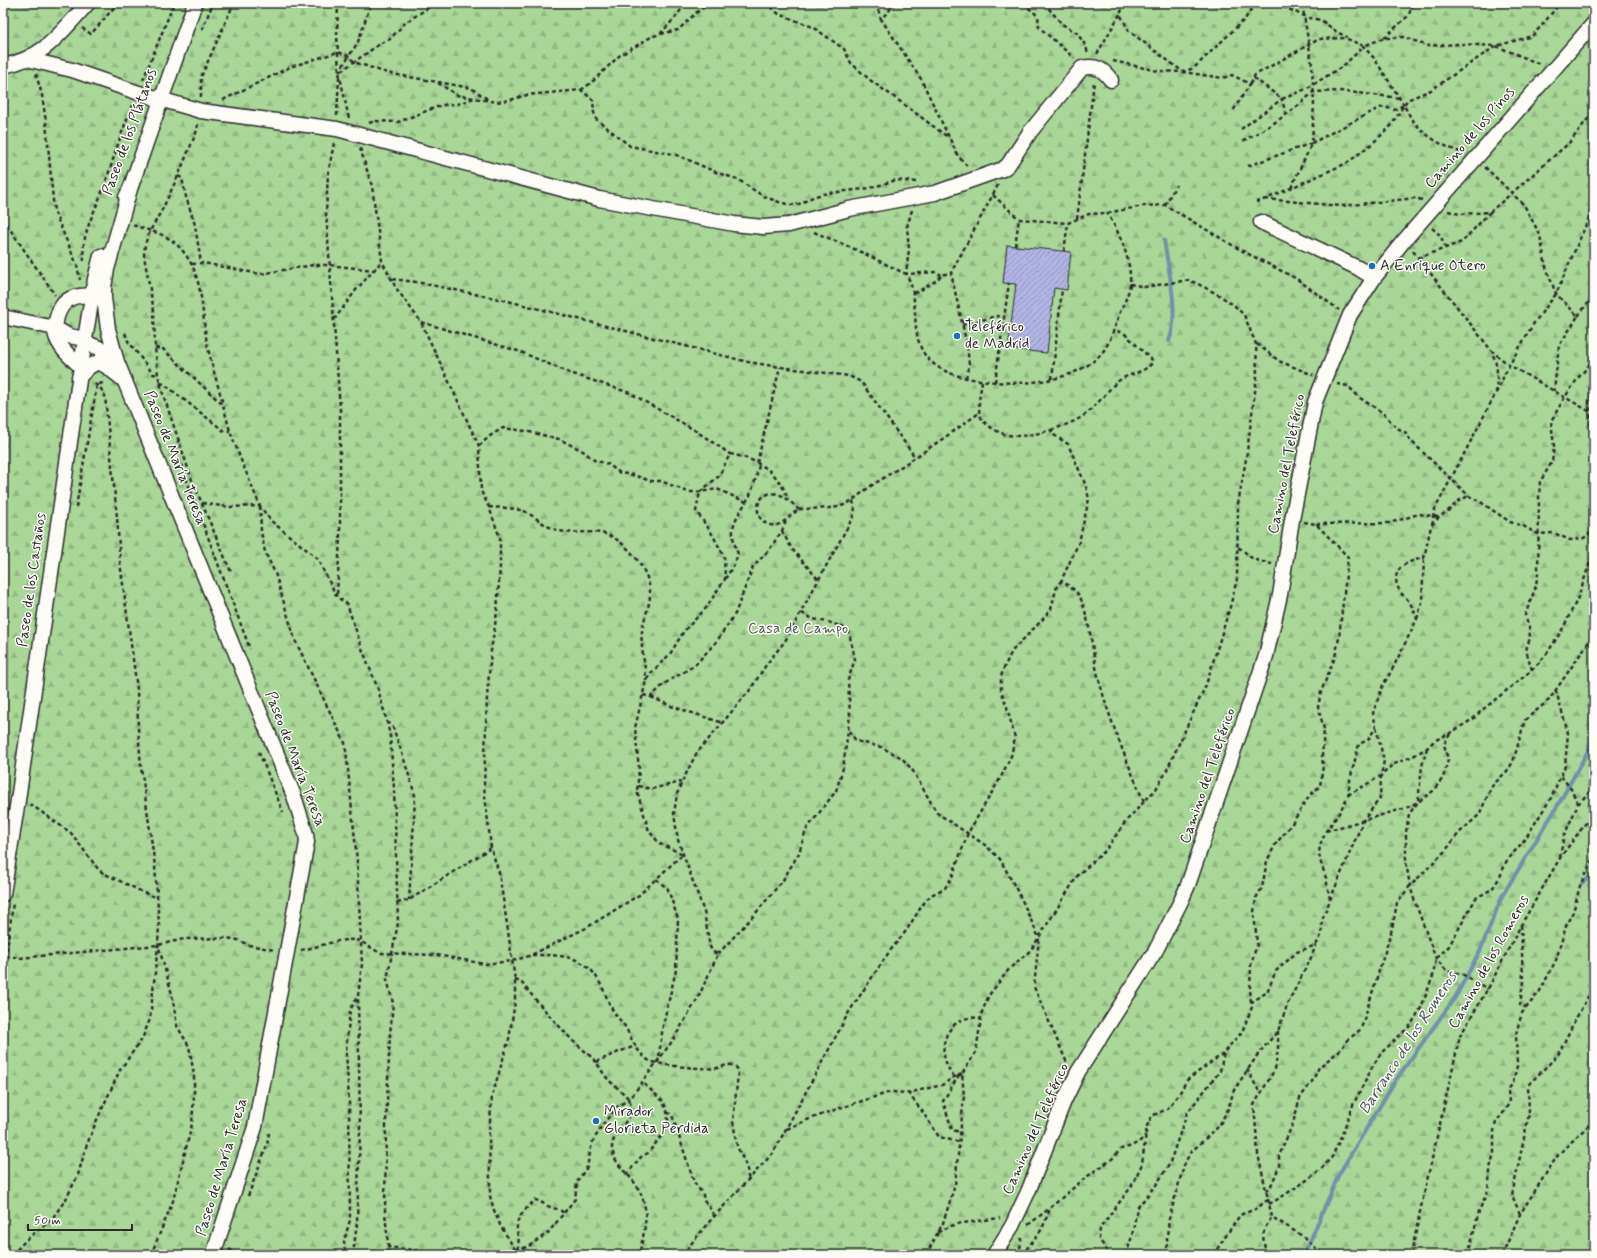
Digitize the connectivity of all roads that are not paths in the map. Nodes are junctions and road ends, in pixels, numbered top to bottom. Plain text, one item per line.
1 (195, 3) edge
2 (81, 10) edge
3 (1594, 23) edge
4 (46, 48) junction
5 (32, 60) junction
6 (3, 66) edge
7 (72, 70) junction
8 (1111, 80) dead end
9 (161, 100) junction
10 (1008, 165) junction
11 (1002, 179) road end
12 (130, 189) junction
13 (1261, 222) dead end
14 (1374, 278) junction
15 (93, 296) junction
16 (3, 317) edge
17 (55, 328) junction
18 (84, 341) junction
19 (117, 362) junction
20 (80, 375) junction
21 (124, 380) junction
22 (3, 894) edge
23 (213, 1255) edge
24 (994, 1255) edge

1 - 9 street, Paseo de los Plátanos
2 - 4 street
3 - 14 street, Camino de los Pinos
4 - 5 street
4 - 7 street
5 - 6 street
5 - 7 street
7 - 9 street
8 - 10 street
9 - 10 street
9 - 12 street, Paseo de los Plátanos
10 - 11 street
12 - 15 street
12 - 15 street, Paseo de los Plátanos
13 - 14 street
14 - 24 street, Camino del Teleférico
15 - 17 street
15 - 18 street, Paseo de los Castaños
15 - 19 street, Paseo de María Teresa
16 - 17 street
17 - 18 street
17 - 20 street
18 - 19 street
18 - 20 street, Paseo de los Castaños
19 - 21 street, Paseo de María Teresa
20 - 21 street
20 - 22 street, Paseo de los Castaños
21 - 23 street, Paseo de María Teresa

